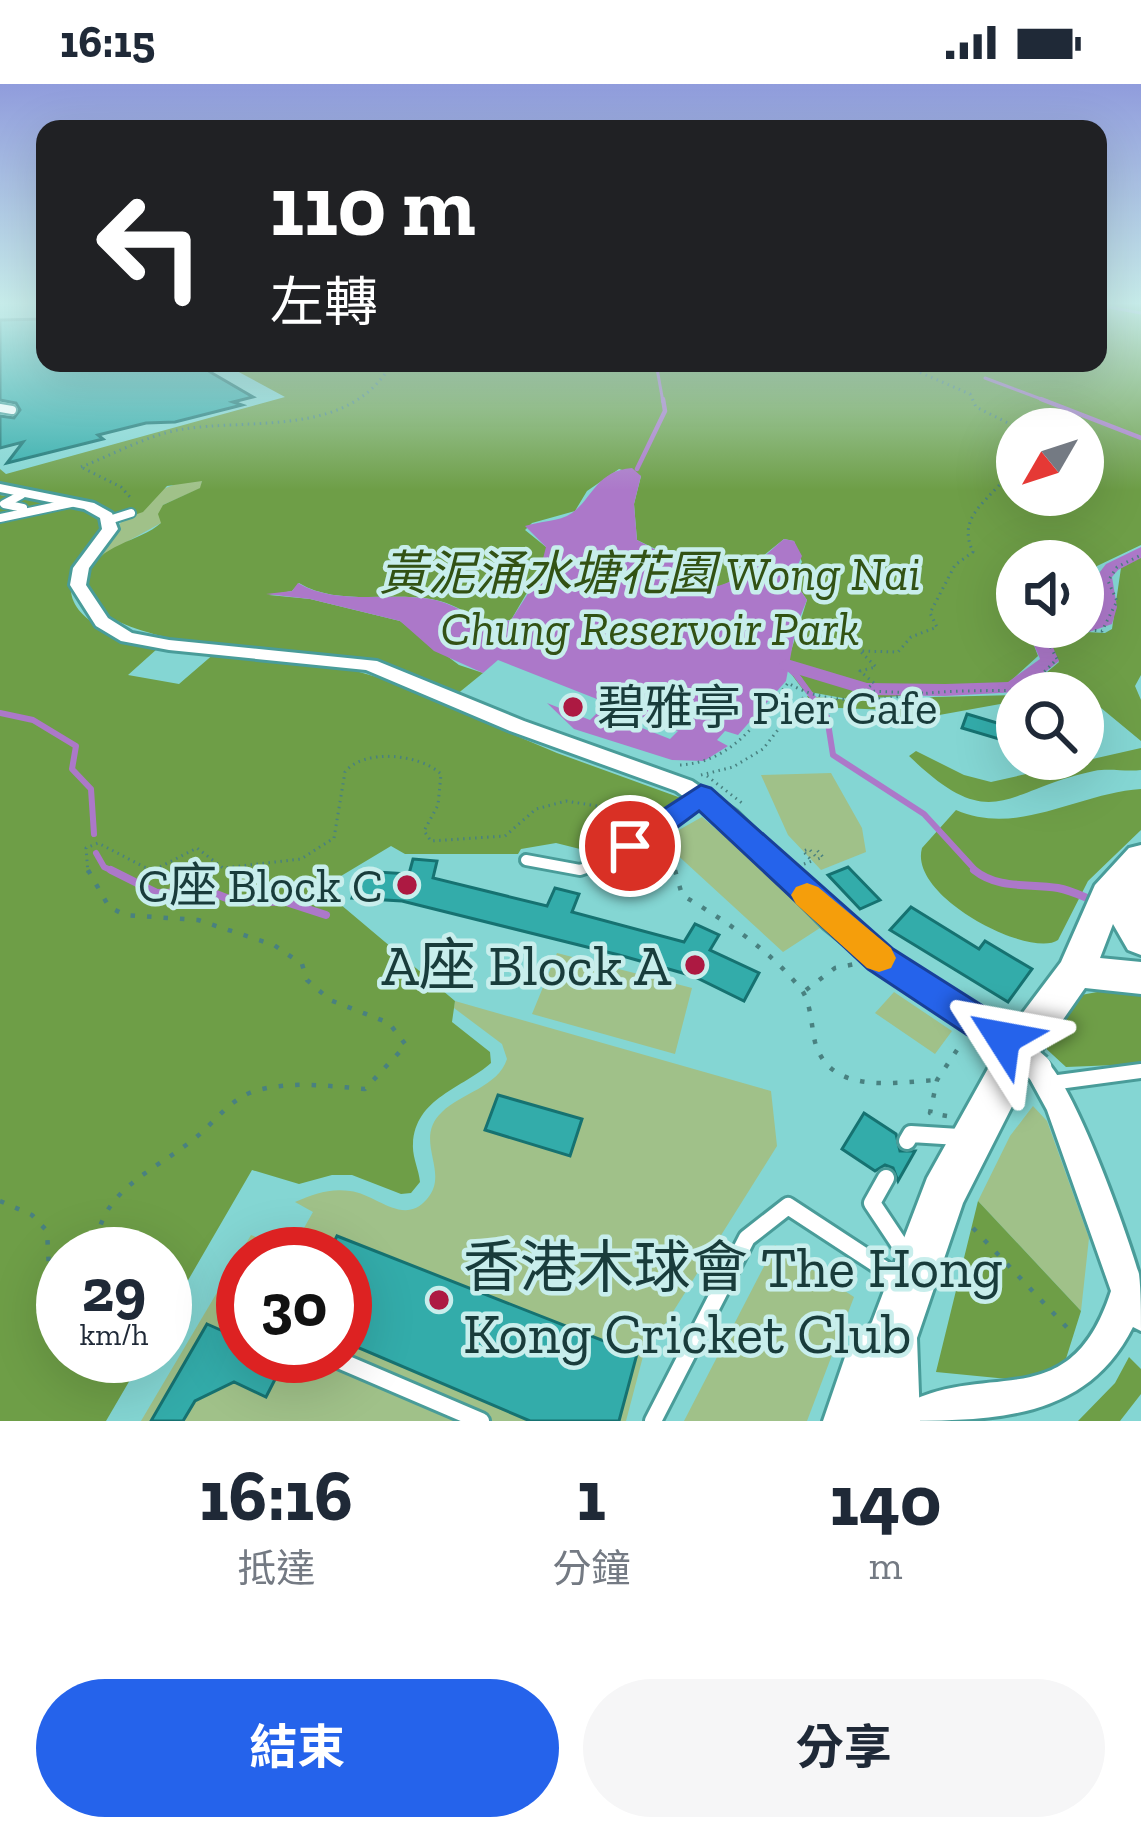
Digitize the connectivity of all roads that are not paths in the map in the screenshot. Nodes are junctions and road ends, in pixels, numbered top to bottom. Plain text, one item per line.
1 (0, 408) edge
2 (13, 410) dead end
3 (0, 488) edge
4 (22, 495) junction
5 (70, 503) junction
6 (129, 509) road end
7 (32, 510) junction
8 (0, 518) edge
9 (110, 520) junction
10 (697, 798) junction
11 (526, 860) dead end
12 (1124, 901) edge
13 (1076, 971) junction
14 (1141, 978) edge
15 (1141, 1071) edge
16 (1044, 1076) junction
17 (960, 1128) junction
18 (907, 1141) dead end
19 (886, 1178) dead end
20 (912, 1276) junction
21 (1134, 1302) edge
22 (891, 1338) junction
23 (372, 1374) edge
24 (481, 1421) edge
25 (653, 1421) edge
26 (850, 1421) edge
27 (893, 1421) edge
28 (911, 1421) edge

1 - 2 lane
3 - 4 street
4 - 5 street
4 - 7 lane
5 - 7 lane
5 - 9 street
6 - 9 lane
7 - 8 lane
9 - 10 street
10 - 11 lane, bridge
10 - 16 street, bridge
12 - 13 main road
13 - 14 main road
13 - 17 main road
15 - 16 lane
16 - 21 street
17 - 18 lane
17 - 20 main road
19 - 20 lane
20 - 22 main road
20 - 25 lane
21 - 28 street
22 - 26 main road
22 - 27 main road
23 - 24 lane

